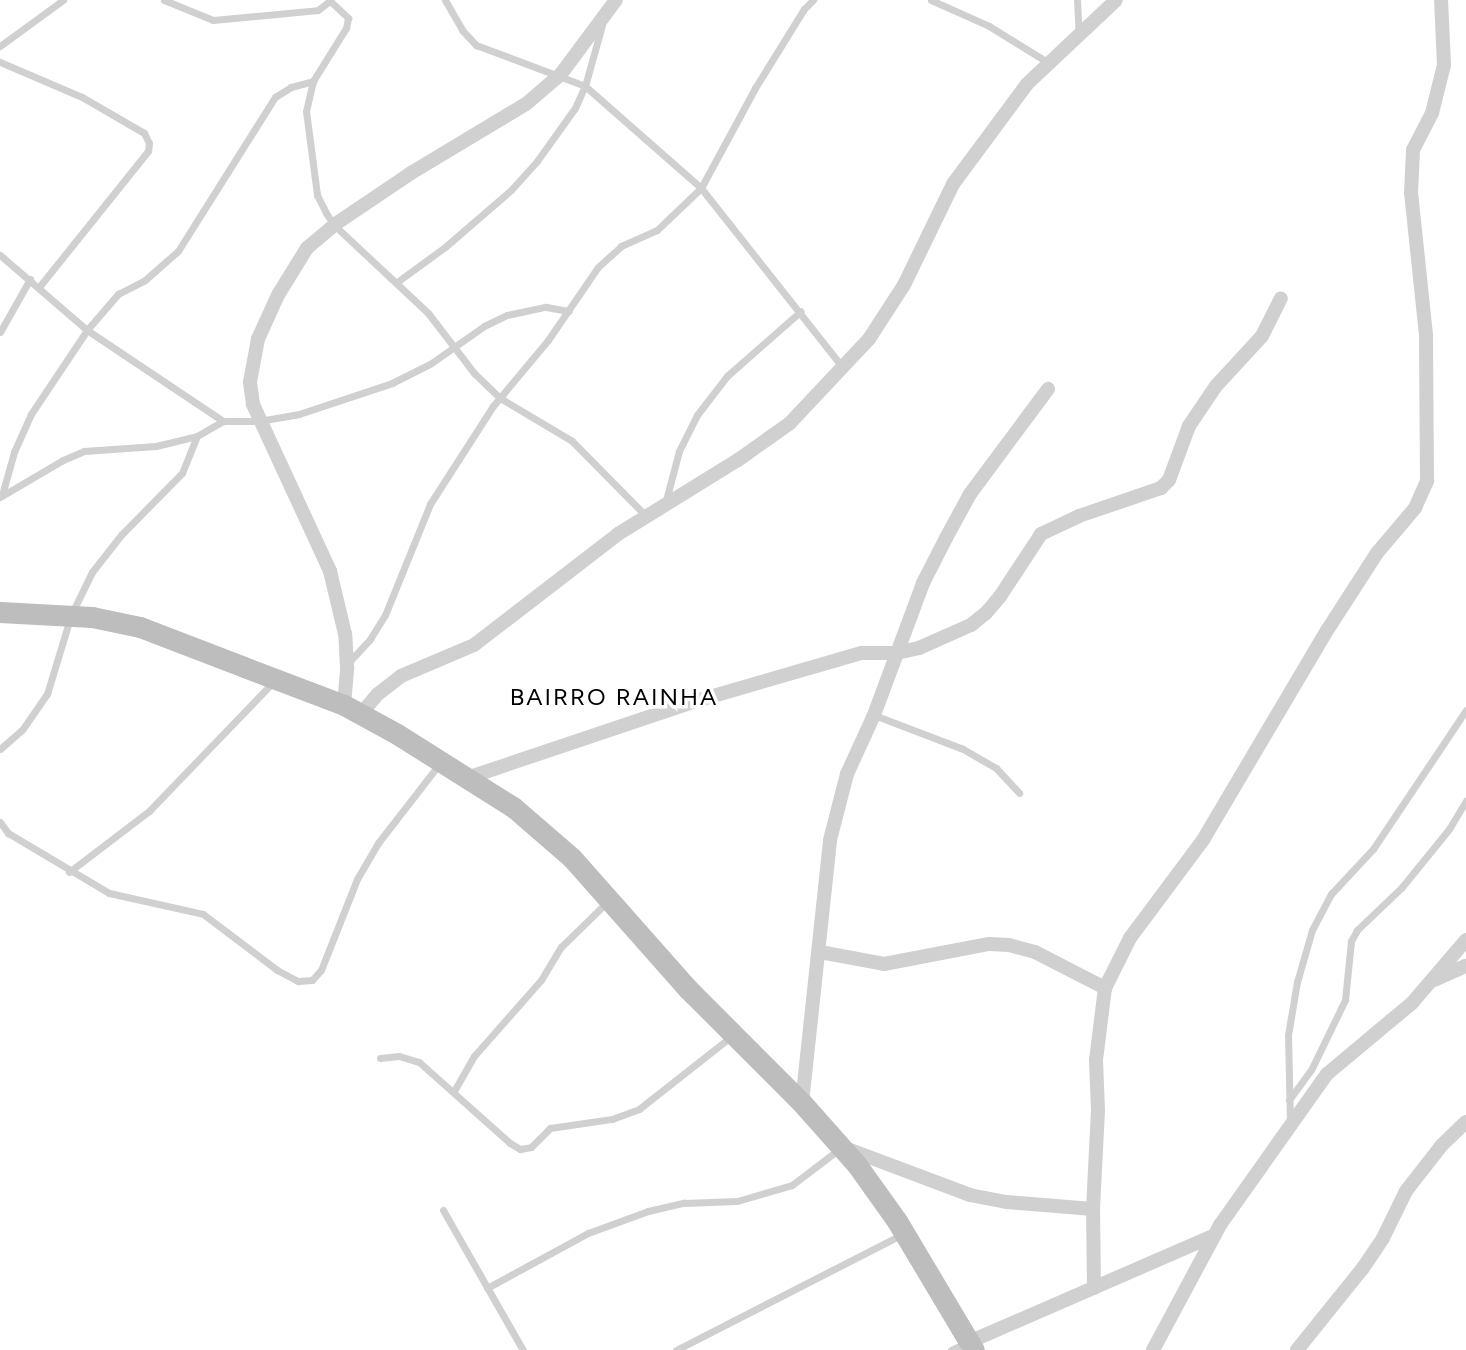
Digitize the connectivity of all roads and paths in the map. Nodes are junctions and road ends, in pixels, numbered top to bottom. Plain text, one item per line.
1 (63, 0) edge
2 (164, 0) edge
3 (445, 0) edge
4 (616, 0) edge
5 (813, 0) edge
6 (931, 0) edge
7 (1077, 0) edge
8 (1116, 0) edge
9 (1441, 0) edge
10 (331, 1) edge
11 (603, 22) junction
12 (1079, 35) junction
13 (0, 46) edge
14 (0, 62) edge
15 (1049, 64) junction
16 (561, 74) junction
17 (313, 81) junction
18 (585, 86) junction
19 (701, 188) junction
20 (334, 225) junction
21 (0, 255) edge
22 (30, 279) junction
23 (397, 282) junction
24 (39, 287) junction
25 (1281, 298) dead end
26 (569, 311) junction
27 (801, 311) junction
28 (87, 330) junction
29 (0, 332) edge
30 (454, 347) junction
31 (843, 369) junction
32 (1048, 389) dead end
33 (500, 398) junction
34 (223, 421) junction
35 (259, 421) junction
36 (197, 436) junction
37 (1, 496) edge
38 (665, 505) junction
39 (646, 516) junction
40 (0, 612) edge
41 (71, 615) junction
42 (897, 653) junction
43 (347, 664) junction
44 (275, 679) junction
45 (353, 710) junction
46 (1466, 710) edge
47 (874, 715) junction
48 (0, 749) edge
49 (440, 762) junction
50 (467, 778) junction
51 (1019, 793) dead end
52 (1466, 801) edge
53 (0, 822) edge
54 (69, 872) junction
55 (610, 899) junction
56 (1466, 940) edge
57 (820, 952) junction
58 (1466, 966) edge
59 (1430, 982) junction
60 (1105, 988) junction
61 (734, 1034) junction
62 (380, 1058) dead end
63 (454, 1091) junction
64 (1289, 1100) junction
65 (802, 1102) junction
66 (1466, 1122) edge
67 (1290, 1123) junction
68 (841, 1147) junction
69 (1093, 1209) junction
70 (443, 1210) dead end
71 (904, 1234) junction
72 (1215, 1235) junction
73 (487, 1288) junction
74 (1094, 1288) junction
75 (965, 1347) edge
76 (1301, 1348) edge
77 (523, 1350) edge
78 (676, 1350) edge
79 (1153, 1350) edge

1 - 13 lane
2 - 10 lane
3 - 16 lane
4 - 11 street
5 - 19 lane
6 - 15 lane
7 - 12 lane
8 - 12 street
9 - 60 street
10 - 17 lane
11 - 16 street
11 - 18 lane
12 - 15 street
14 - 24 lane
15 - 31 street
16 - 18 lane
16 - 20 street
17 - 20 lane
17 - 28 lane
18 - 19 lane
18 - 23 lane
19 - 26 lane
19 - 27 lane
20 - 23 lane
20 - 35 street
21 - 22 lane
22 - 24 lane
22 - 29 lane
23 - 30 lane
24 - 28 lane
25 - 42 street
26 - 30 lane
26 - 33 lane
27 - 31 lane
27 - 38 lane
28 - 34 lane
28 - 37 lane
30 - 33 lane
30 - 35 lane
31 - 38 street
32 - 42 street
33 - 39 lane
33 - 43 lane
34 - 35 lane
34 - 36 lane
35 - 43 street
36 - 37 lane
36 - 41 lane
38 - 39 street
39 - 45 street
40 - 41 street
41 - 44 street
41 - 48 lane
42 - 47 street
42 - 50 street
43 - 45 street
44 - 45 street
44 - 54 lane
45 - 49 street
46 - 64 lane
47 - 51 lane
47 - 57 street
49 - 50 street
49 - 54 lane
50 - 55 street
52 - 64 lane
53 - 54 lane
55 - 61 street
55 - 63 lane
56 - 59 street
57 - 60 street
57 - 65 street
58 - 59 street
59 - 67 street
60 - 69 street
61 - 63 lane
61 - 65 street
62 - 63 lane
64 - 67 lane
65 - 68 street
66 - 76 street
67 - 72 street
68 - 69 street
68 - 71 street
68 - 73 lane
69 - 74 street
70 - 73 lane
71 - 75 street
71 - 78 lane
72 - 74 street
72 - 79 street
73 - 77 lane
74 - 75 street

